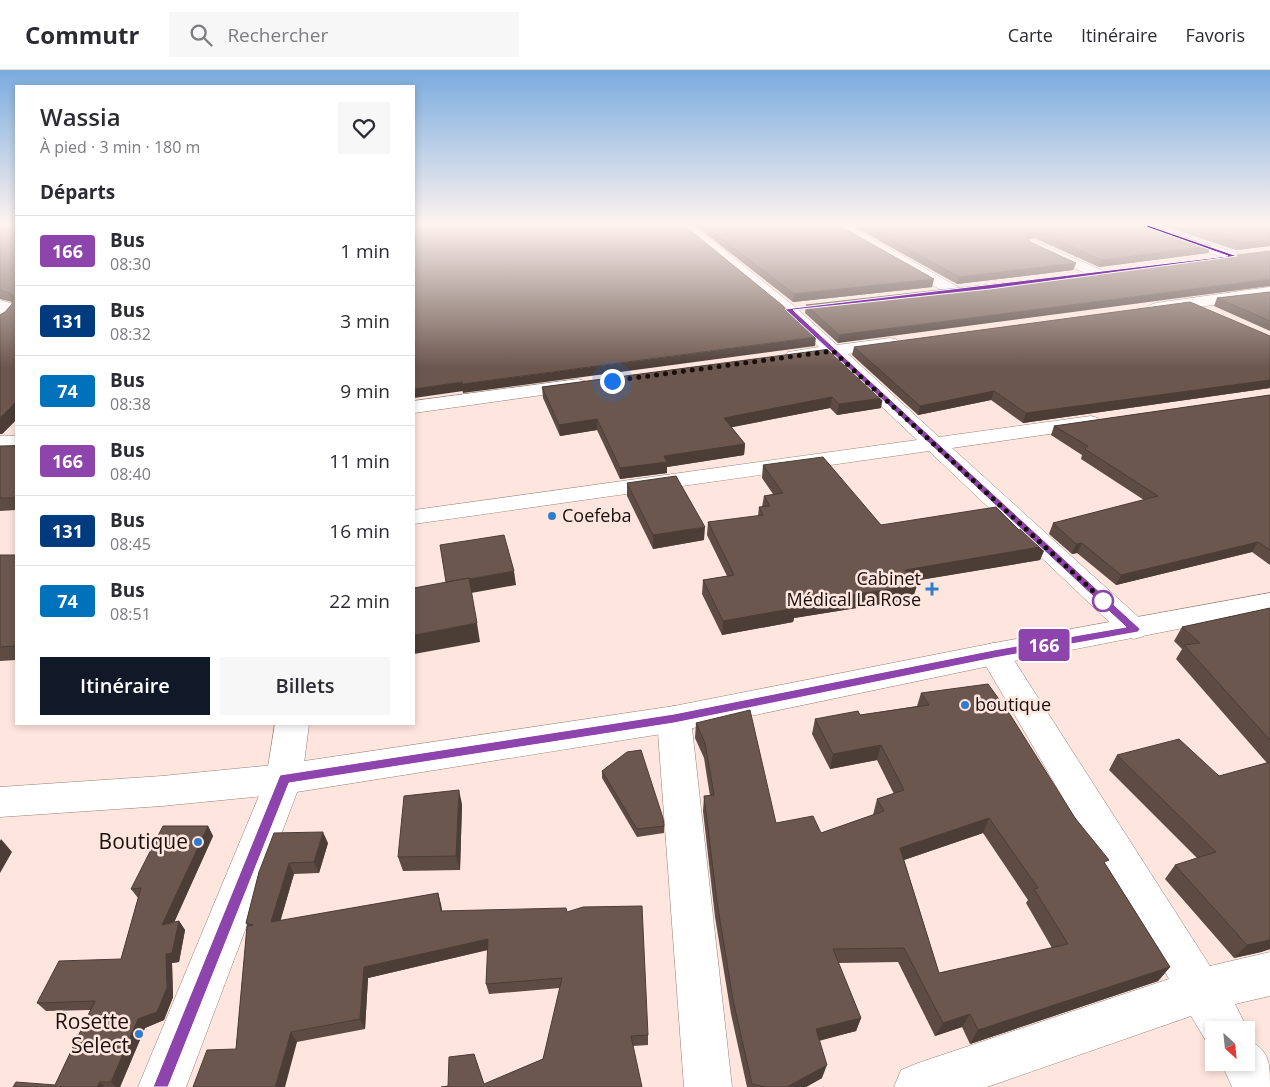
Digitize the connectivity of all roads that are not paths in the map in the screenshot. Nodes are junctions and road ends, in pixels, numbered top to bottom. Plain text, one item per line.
1 (751, 273) edge
2 (924, 273) edge
3 (1104, 273) edge
4 (1099, 274) joint
5 (1070, 278) edge
6 (973, 289) edge
7 (954, 291) junction
8 (1270, 292) edge
9 (925, 295) edge
10 (0, 304) edge
11 (1191, 304) junction
12 (1143, 310) edge
13 (1218, 315) edge
14 (0, 320) edge
15 (909, 340) edge
16 (833, 351) junction
17 (780, 358) edge
18 (592, 384) edge
19 (415, 407) edge
20 (1110, 419) edge
21 (15, 443) edge
22 (0, 444) edge
23 (933, 445) junction
24 (415, 517) edge
25 (1270, 602) edge
26 (1134, 629) junction
27 (994, 654) junction
28 (674, 719) junction
29 (292, 725) edge
30 (284, 779) junction
31 (0, 802) edge
32 (1270, 974) edge
33 (1202, 990) junction
34 (1220, 1021) edge
35 (1249, 1071) edge
36 (162, 1087) edge
37 (708, 1087) edge
38 (918, 1087) edge
39 (1258, 1087) edge

1 - 16 street
2 - 7 street
3 - 4 street
4 - 5 street
6 - 7 street
7 - 9 street
8 - 11 street
10 - 14 street
11 - 12 street
11 - 13 street
15 - 16 street
16 - 17 street
16 - 23 street
18 - 19 street
20 - 23 street
21 - 22 street
23 - 24 street
23 - 26 street
25 - 26 street
26 - 27 street
27 - 28 street
27 - 33 street
28 - 30 street
28 - 37 street
29 - 30 street
30 - 31 street
30 - 36 street
32 - 33 street
33 - 34 street
33 - 38 street
35 - 39 street

